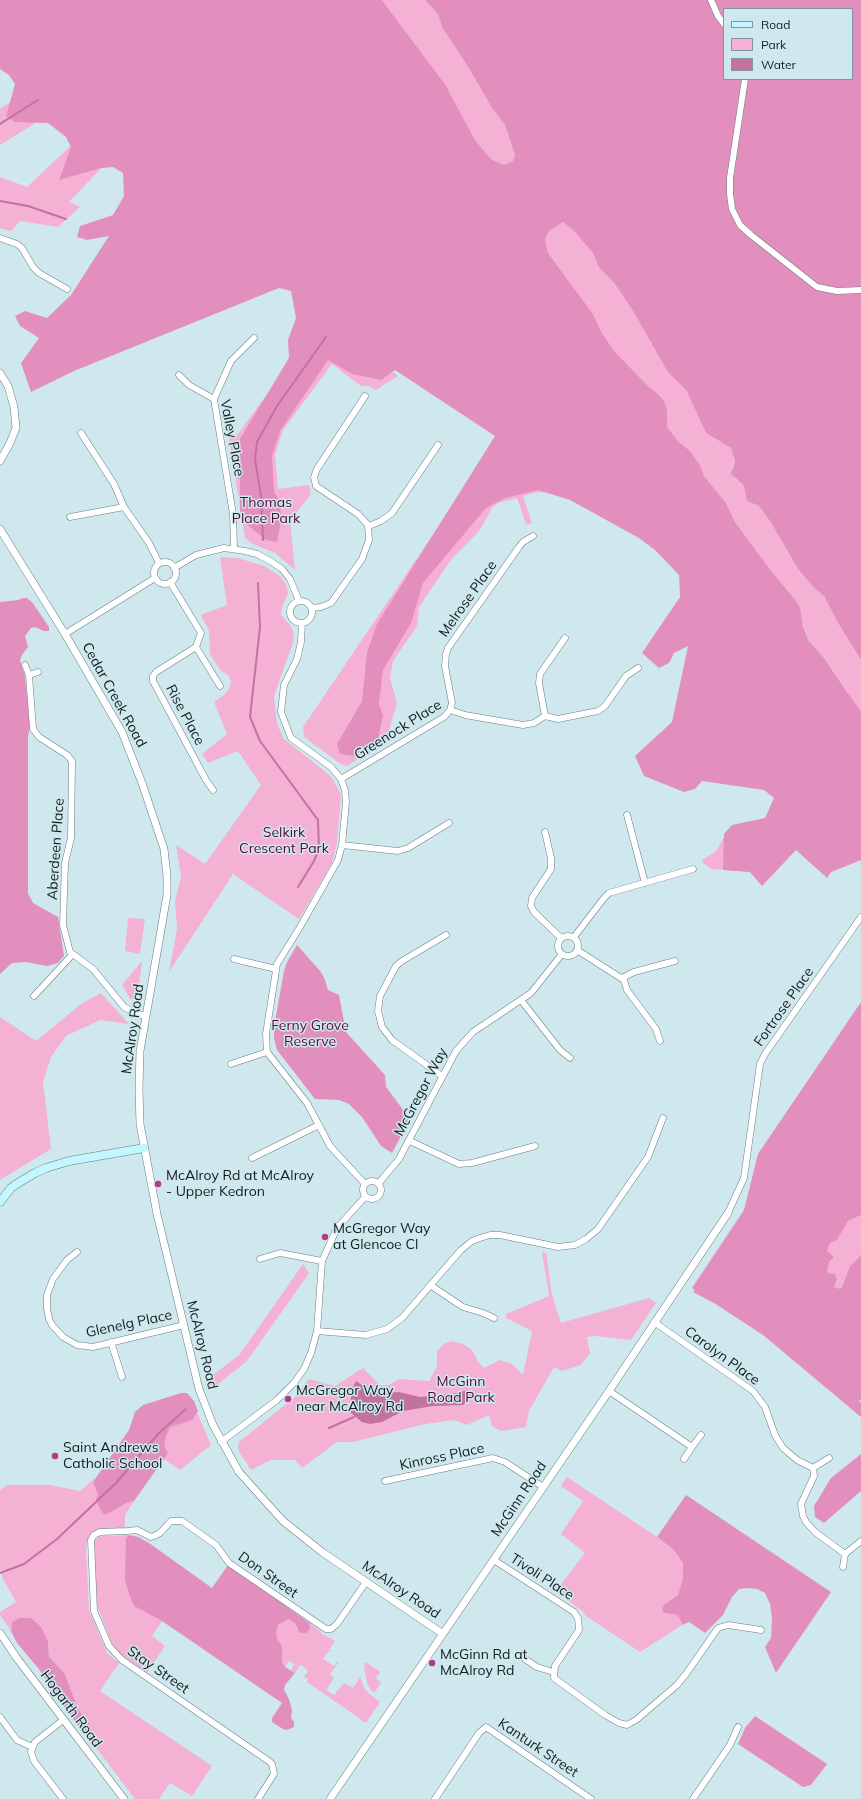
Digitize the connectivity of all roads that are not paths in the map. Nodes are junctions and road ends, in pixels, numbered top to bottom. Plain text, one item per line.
1 (711, 0) edge
2 (723, 23) edge
3 (745, 80) edge
4 (0, 238) edge
5 (67, 289) dead end
6 (861, 290) edge
7 (254, 338) dead end
8 (0, 373) edge
9 (179, 375) dead end
10 (364, 396) dead end
11 (214, 399) junction
12 (81, 433) dead end
13 (438, 445) dead end
14 (0, 462) edge
15 (124, 507) junction
16 (70, 517) dead end
17 (369, 526) junction
18 (0, 529) edge
19 (533, 536) dead end
20 (234, 548) junction
21 (159, 563) junction
22 (174, 568) junction
23 (156, 578) junction
24 (170, 582) junction
25 (299, 601) junction
26 (311, 608) junction
27 (302, 623) junction
28 (65, 634) junction
29 (565, 638) dead end
30 (196, 647) junction
31 (25, 665) dead end
32 (638, 668) dead end
33 (38, 672) dead end
34 (29, 675) junction
35 (220, 686) dead end
36 (450, 710) junction
37 (545, 716) junction
38 (341, 779) junction
39 (213, 790) dead end
40 (627, 815) dead end
41 (449, 823) dead end
42 (545, 832) dead end
43 (342, 845) junction
44 (693, 869) dead end
45 (644, 883) junction
46 (861, 917) edge
47 (446, 935) dead end
48 (574, 937) junction
49 (561, 938) junction
50 (577, 950) junction
51 (562, 954) junction
52 (72, 955) junction
53 (234, 959) dead end
54 (156, 960) joint
55 (675, 961) dead end
56 (276, 969) junction
57 (622, 978) junction
58 (34, 996) dead end
59 (520, 1000) junction
60 (146, 1016) junction
61 (660, 1041) dead end
62 (267, 1052) junction
63 (570, 1058) dead end
64 (231, 1064) dead end
65 (442, 1076) junction
66 (663, 1118) dead end
67 (319, 1125) junction
68 (410, 1141) junction
69 (536, 1146) dead end
70 (144, 1148) junction
71 (252, 1158) dead end
72 (365, 1184) junction
73 (378, 1184) junction
74 (365, 1197) junction
75 (0, 1202) edge
76 (728, 1213) joint
77 (77, 1252) dead end
78 (260, 1259) dead end
79 (322, 1261) junction
80 (430, 1285) junction
81 (494, 1318) dead end
82 (654, 1322) junction
83 (184, 1325) junction
84 (317, 1331) junction
85 (111, 1342) junction
86 (122, 1377) dead end
87 (609, 1391) junction
88 (701, 1435) dead end
89 (221, 1442) junction
90 (692, 1447) junction
91 (829, 1458) dead end
92 (684, 1459) dead end
93 (813, 1468) junction
94 (385, 1481) dead end
95 (543, 1487) junction
96 (127, 1531) joint
97 (861, 1542) edge
98 (846, 1554) junction
99 (494, 1560) junction
100 (842, 1567) dead end
101 (366, 1582) junction
102 (760, 1630) dead end
103 (0, 1633) edge
104 (443, 1634) junction
105 (525, 1659) dead end
106 (553, 1672) junction
107 (0, 1717) edge
108 (63, 1720) junction
109 (738, 1726) dead end
110 (32, 1747) junction
111 (436, 1797) edge
112 (63, 1799) edge
113 (124, 1799) edge
114 (258, 1799) edge
115 (330, 1799) edge
116 (443, 1799) edge
117 (591, 1799) edge
118 (693, 1799) edge

1 - 2 street
3 - 6 street
4 - 5 street
7 - 11 street
8 - 14 street
9 - 11 street, Valley Place
10 - 17 street
11 - 20 street, Valley Place
12 - 15 street
13 - 17 street
15 - 16 street
15 - 21 street
17 - 26 street
18 - 28 street, Cedar Creek Road
19 - 36 street, Melrose Place
20 - 22 street
20 - 25 street
21 - 22 street
21 - 23 street
22 - 24 street
23 - 24 street
23 - 28 street
24 - 30 street
25 - 26 street
25 - 27 street
26 - 27 street
27 - 38 street
28 - 54 street, Cedar Creek Road
29 - 37 street
30 - 35 street
30 - 39 street, Rise Place
31 - 34 street, Aberdeen Place
32 - 37 street, Greenock Place
33 - 34 street
34 - 52 street, Aberdeen Place
36 - 37 street, Greenock Place
36 - 38 street, Greenock Place
38 - 43 street
40 - 45 street
41 - 43 street
42 - 49 street
43 - 56 street
44 - 45 street
45 - 48 street
46 - 76 street, Fortrose Place
47 - 65 street
48 - 49 street
48 - 50 street
49 - 51 street
50 - 51 street
50 - 57 street
51 - 59 street, McGregor Way
52 - 58 street
52 - 60 street
53 - 56 street
54 - 60 street, McAlroy Road
55 - 57 street
56 - 62 street
57 - 61 street
59 - 63 street
59 - 65 street, McGregor Way
60 - 70 street, McAlroy Road
62 - 64 street
62 - 67 street
65 - 68 street, McGregor Way
66 - 80 street
67 - 71 street
67 - 72 street
68 - 69 street
68 - 73 street, McGregor Way
70 - 75 main road
70 - 83 street, McAlroy Road
72 - 73 street
72 - 74 street
73 - 74 street
74 - 79 street
76 - 82 street, McGinn Road
77 - 85 street, Glenelg Place
78 - 79 street
79 - 84 street
80 - 81 street
80 - 84 street
82 - 87 street, McGinn Road
82 - 93 street, Carolyn Place
83 - 85 street, Glenelg Place
83 - 89 street, McAlroy Road
84 - 89 street
85 - 86 street
87 - 90 street
87 - 95 street, McGinn Road
88 - 90 street
89 - 101 street, McAlroy Road
90 - 92 street
91 - 93 street
93 - 98 street
94 - 95 street, Kinross Place
95 - 99 street, McGinn Road
96 - 101 street, Don Street
96 - 114 street, Stay Street
97 - 98 street
98 - 100 street
99 - 104 street, McGinn Road
99 - 106 street, Tivoli Place
101 - 104 street, McAlroy Road
102 - 106 street
103 - 108 street, Hogarth Road
104 - 115 street, McGinn Road
105 - 106 street
107 - 110 street
108 - 110 street
108 - 113 street, Hogarth Road
109 - 118 street
110 - 112 street
111 - 116 street
111 - 117 street, Kanturk Street

